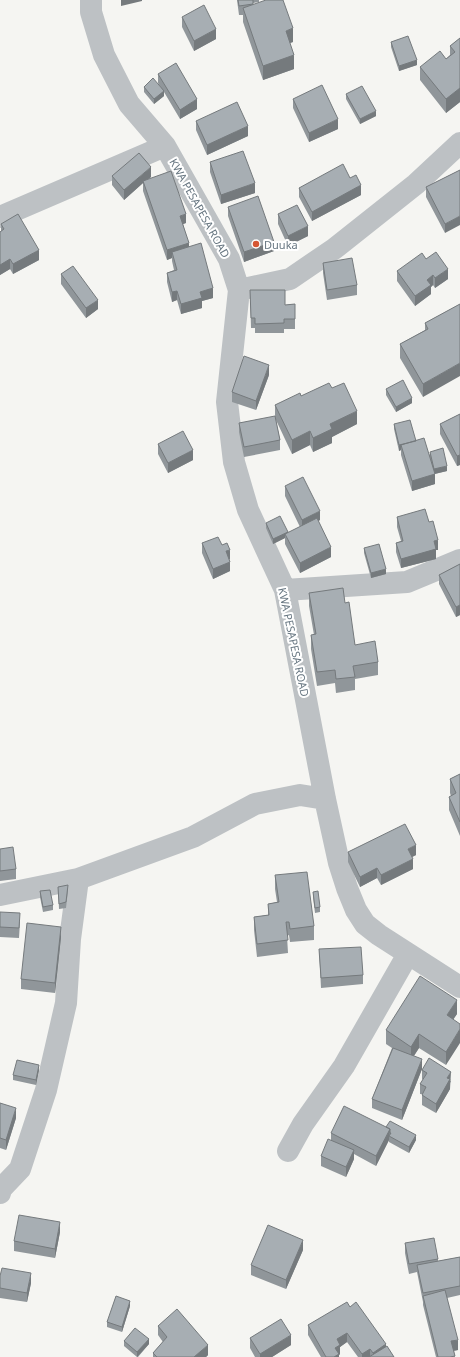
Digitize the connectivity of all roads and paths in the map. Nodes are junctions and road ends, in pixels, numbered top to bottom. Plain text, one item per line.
1 (91, 0) edge
2 (460, 143) edge
3 (165, 146) junction
4 (0, 217) edge
5 (239, 290) junction
6 (460, 560) edge
7 (285, 590) junction
8 (325, 799) junction
9 (78, 879) junction
10 (0, 895) edge
11 (408, 954) junction
12 (460, 987) edge
13 (288, 1151) dead end
14 (0, 1192) edge

1 - 3 street, KWA PESAPESA ROAD
2 - 5 street
3 - 4 street
3 - 5 street, KWA PESAPESA ROAD
5 - 7 street, KWA PESAPESA ROAD
6 - 7 street
7 - 8 street, KWA PESAPESA ROAD
8 - 9 street
8 - 11 street, KWA PESAPESA ROAD
9 - 10 street
9 - 14 street
11 - 12 street, KWA PESAPESA ROAD
11 - 13 street

